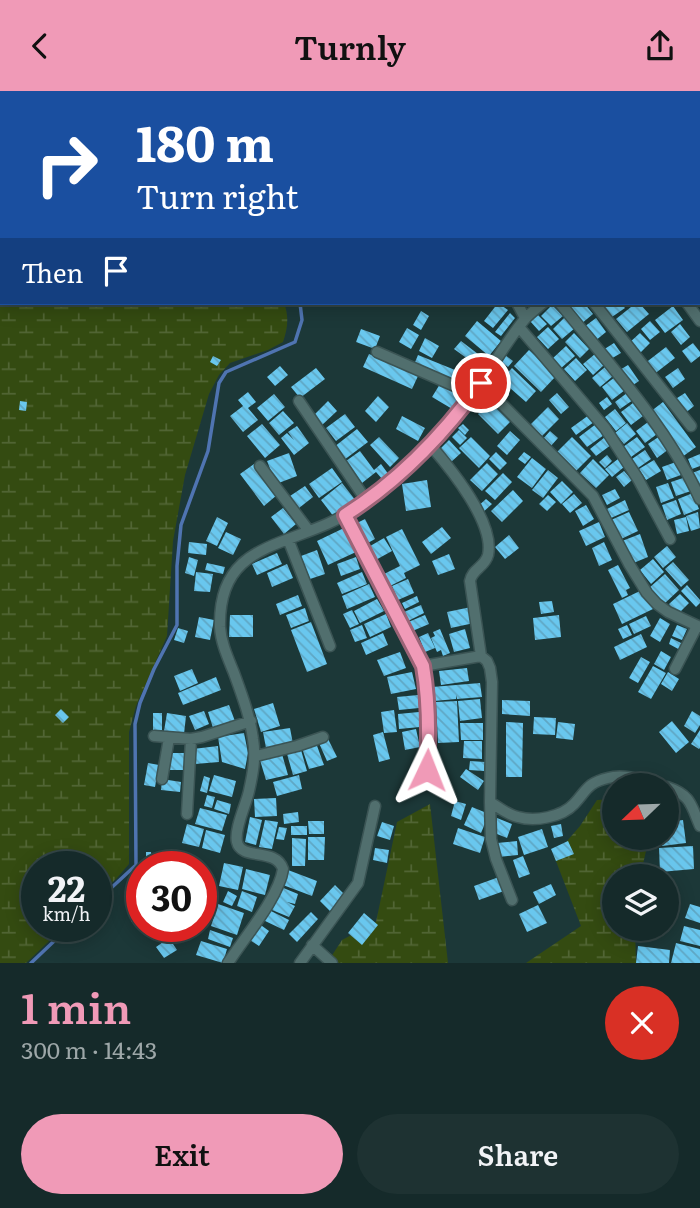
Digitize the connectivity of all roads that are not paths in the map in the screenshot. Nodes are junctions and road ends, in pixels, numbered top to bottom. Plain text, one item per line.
1 (518, 305) edge
2 (541, 305) edge
3 (563, 305) edge
4 (596, 305) edge
5 (688, 305) edge
6 (700, 321) edge
7 (522, 322) junction
8 (377, 352) dead end
9 (481, 383) junction
10 (473, 394) junction
11 (299, 401) dead end
12 (691, 426) dead end
13 (431, 446) junction
14 (260, 466) dead end
15 (700, 499) edge
16 (366, 500) junction
17 (345, 515) junction
18 (309, 531) junction
19 (288, 539) junction
20 (670, 539) dead end
21 (699, 627) edge
22 (330, 646) dead end
23 (481, 656) junction
24 (423, 666) junction
25 (675, 669) dead end
26 (251, 721) junction
27 (154, 736) dead end
28 (323, 737) dead end
29 (169, 738) junction
30 (191, 739) junction
31 (256, 756) junction
32 (427, 770) dead end
33 (162, 779) dead end
34 (602, 780) edge
35 (679, 793) edge
36 (490, 802) junction
37 (375, 806) dead end
38 (187, 814) dead end
39 (700, 826) edge
40 (512, 900) dead end
41 (312, 945) junction
42 (228, 963) edge
43 (300, 963) edge
44 (332, 963) edge

1 - 7 street
2 - 7 street
3 - 15 street
4 - 12 street
5 - 6 street
7 - 9 street
7 - 20 street
8 - 10 street
9 - 10 street
9 - 21 street
10 - 13 street
11 - 16 street
13 - 16 street
13 - 23 street
14 - 18 street
16 - 17 street
17 - 18 street
17 - 24 street
18 - 19 street
19 - 22 street
19 - 26 street
21 - 25 street
23 - 24 street
23 - 36 street
24 - 32 street
26 - 30 street
26 - 31 street
27 - 29 street
28 - 31 street
29 - 30 street
29 - 33 street
30 - 38 street
31 - 42 street
34 - 36 street
35 - 39 street
36 - 40 street
37 - 41 street
41 - 43 street
41 - 44 street

